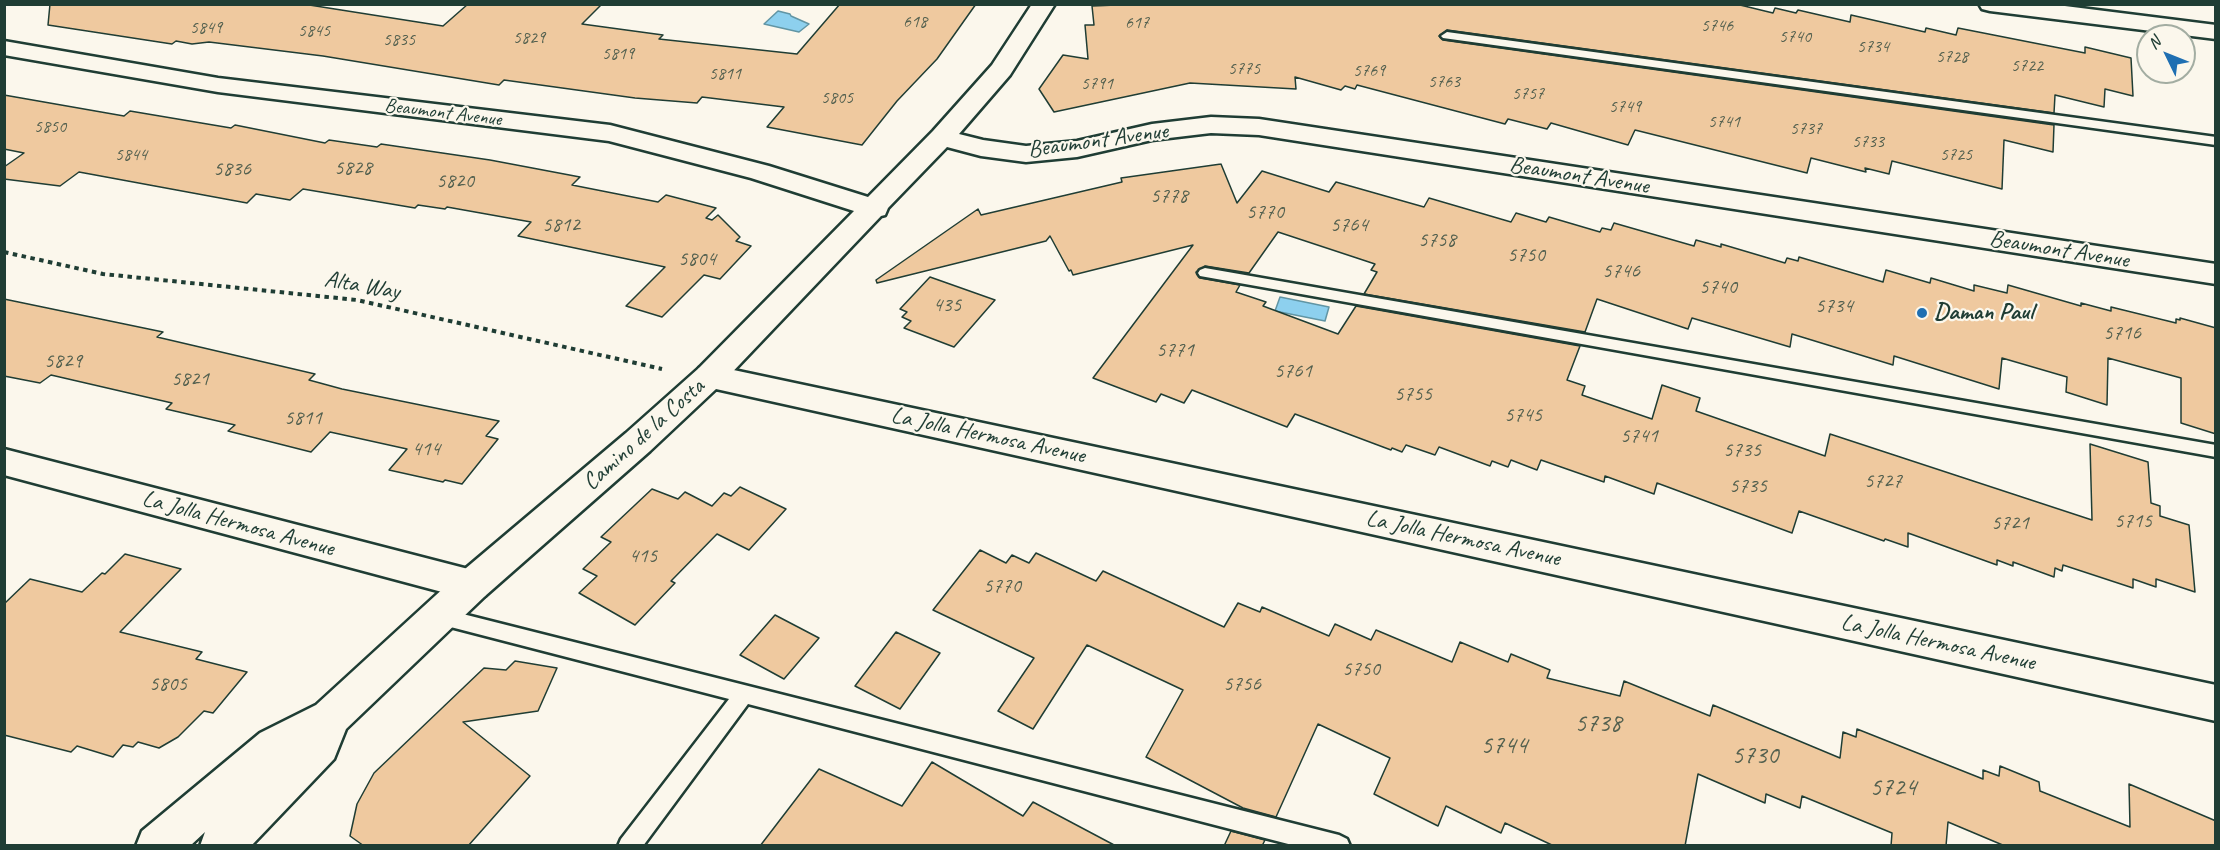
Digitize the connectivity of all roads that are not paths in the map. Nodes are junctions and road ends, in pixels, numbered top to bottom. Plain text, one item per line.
1 (1023, 4) edge
2 (1044, 4) edge
3 (1990, 4) edge
4 (2216, 32) edge
5 (1447, 36) dead end
6 (4, 48) edge
7 (942, 137) junction
8 (2216, 141) edge
9 (875, 209) junction
10 (1205, 273) dead end
11 (2216, 274) edge
12 (710, 376) junction
13 (2216, 451) edge
14 (4, 462) edge
15 (472, 585) junction
16 (438, 616) junction
17 (744, 694) junction
18 (2216, 704) edge
19 (330, 718) junction
20 (157, 846) edge
21 (221, 846) edge
22 (629, 846) edge
23 (1339, 846) edge

1 - 7 street, Camino de la Costa
2 - 7 street, Camino de la Costa
3 - 4 street
5 - 8 lane
6 - 9 street, Beaumont Avenue
7 - 9 street, Camino de la Costa
7 - 11 street, Beaumont Avenue
9 - 12 street, Camino de la Costa
10 - 13 lane
12 - 15 street, Camino de la Costa
12 - 18 street, La Jolla Hermosa Avenue
14 - 15 street, La Jolla Hermosa Avenue
15 - 16 street, Camino de la Costa
16 - 17 lane
16 - 19 street, Camino de la Costa
17 - 22 lane
17 - 23 lane
19 - 20 street, Camino de la Costa
19 - 21 street, Camino de la Costa

